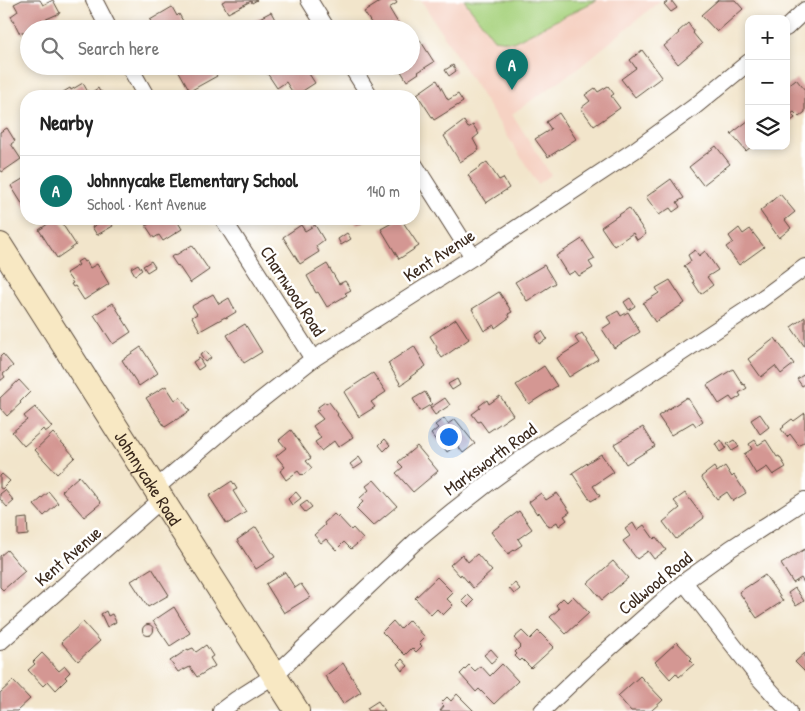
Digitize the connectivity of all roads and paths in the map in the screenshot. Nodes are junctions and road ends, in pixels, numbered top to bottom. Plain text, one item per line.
1 (94, 0) edge
2 (309, 0) edge
3 (805, 10) edge
4 (104, 20) edge
5 (321, 20) edge
6 (790, 24) edge
7 (745, 65) edge
8 (134, 75) edge
9 (357, 75) edge
10 (143, 90) edge
11 (366, 90) edge
12 (420, 173) edge
13 (227, 225) edge
14 (0, 245) edge
15 (474, 257) junction
16 (805, 267) edge
17 (313, 359) junction
18 (159, 493) junction
19 (805, 500) edge
20 (684, 582) junction
21 (0, 642) edge
22 (275, 675) junction
23 (221, 711) edge
24 (298, 711) edge
25 (542, 711) edge
26 (789, 711) edge

1 - 4 street
2 - 5 street
3 - 6 street
7 - 15 street, Kent Avenue
8 - 10 street
9 - 11 street
12 - 15 street
13 - 17 street, Charnwood Road
14 - 18 main road, Johnnycake Road
15 - 17 street, Kent Avenue
16 - 22 street, Marksworth Road
17 - 18 street, Kent Avenue
18 - 21 street, Kent Avenue
18 - 22 main road, Johnnycake Road
19 - 20 street, Collwood Road
20 - 25 street, Collwood Road
20 - 26 street
22 - 23 street, Marksworth Road
22 - 24 main road, Johnnycake Road

